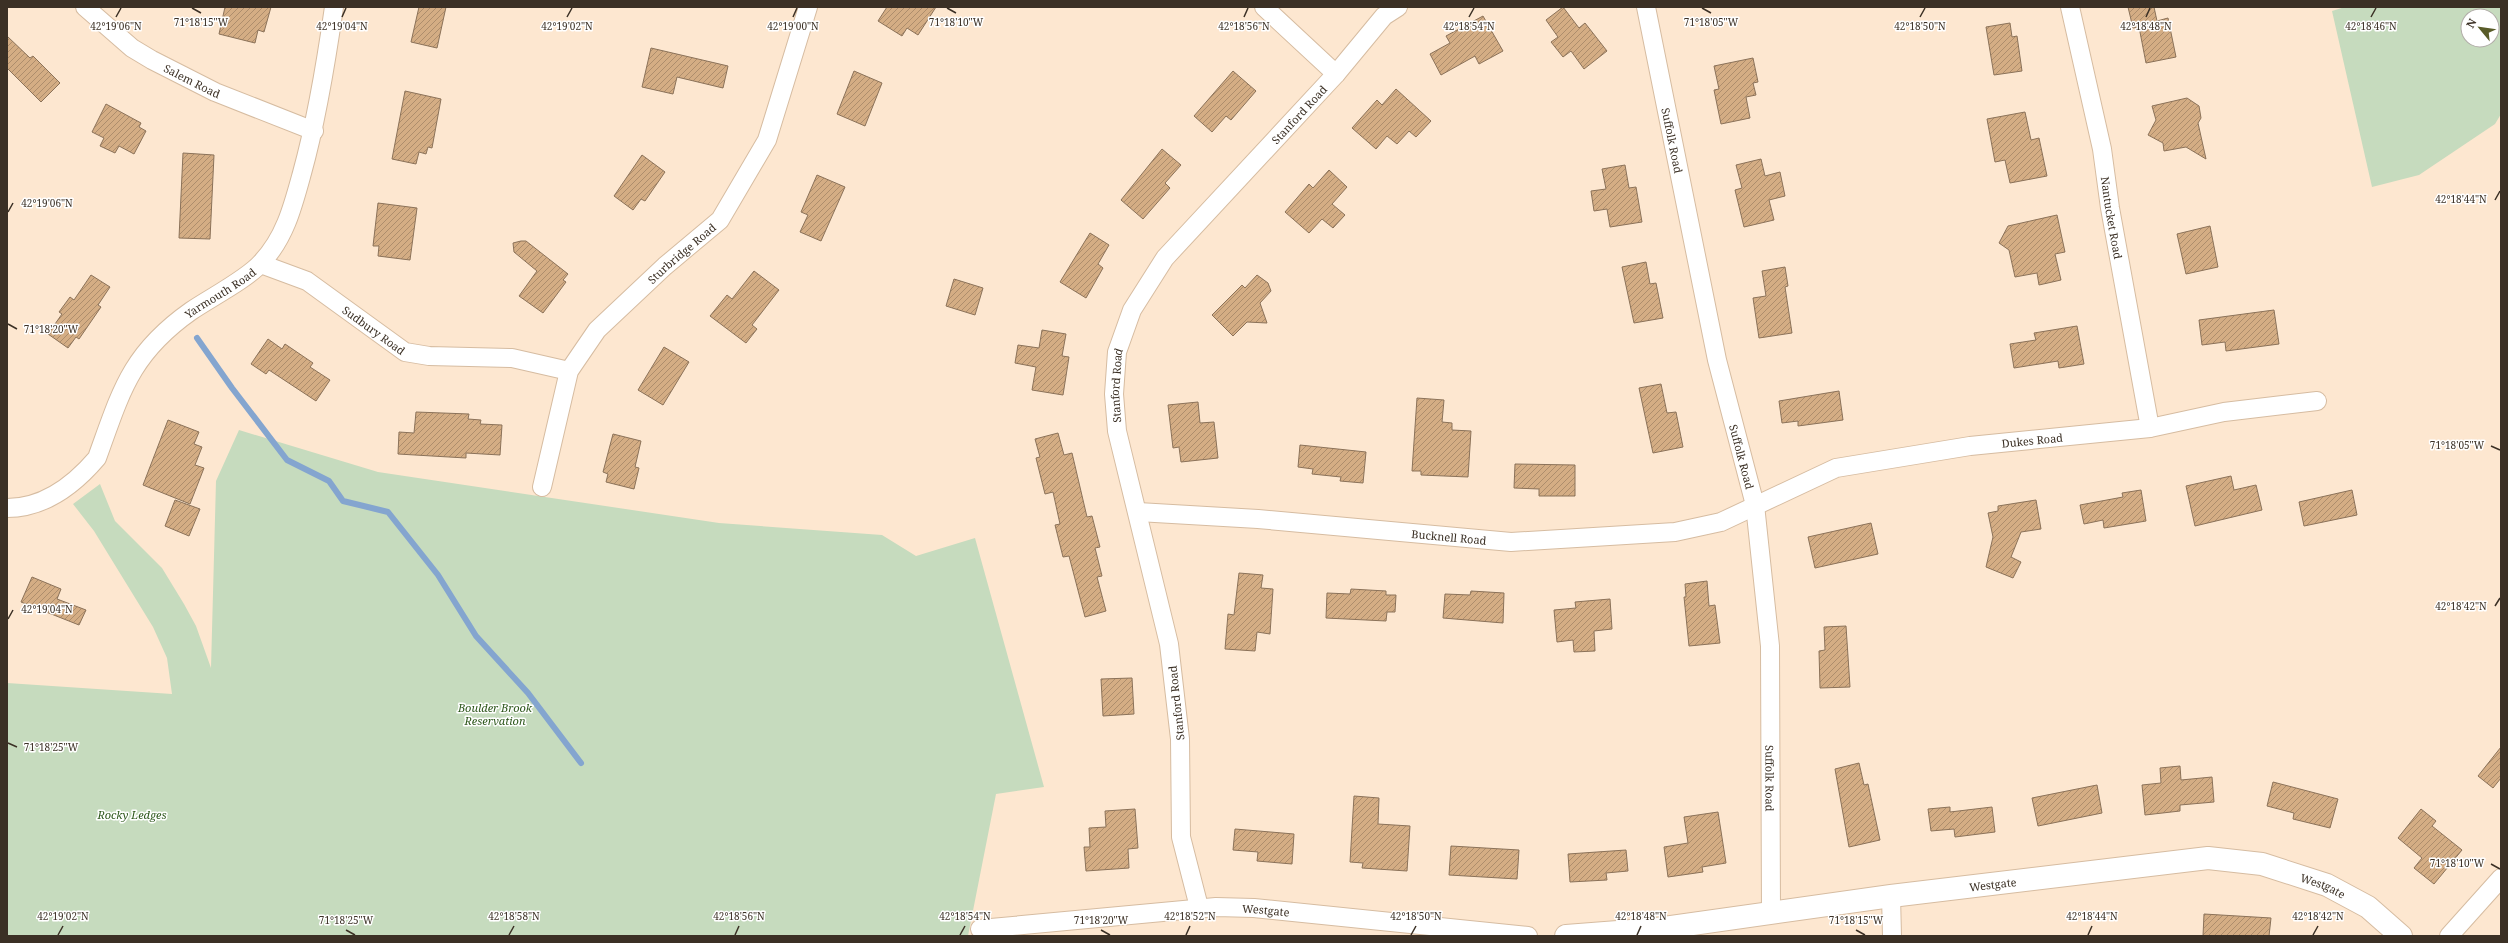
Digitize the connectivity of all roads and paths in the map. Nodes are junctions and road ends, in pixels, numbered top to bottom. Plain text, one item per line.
1 (85, 7) edge
2 (334, 7) edge
3 (808, 7) edge
4 (1264, 7) edge
5 (1398, 7) edge
6 (1646, 7) edge
7 (2070, 7) edge
8 (1336, 74) junction
9 (314, 131) junction
10 (261, 264) junction
11 (569, 371) junction
12 (2317, 401) dead end
13 (2150, 428) junction
14 (542, 487) dead end
15 (1755, 504) junction
16 (7, 508) edge
17 (1138, 512) junction
18 (2501, 878) edge
19 (1891, 896) junction
20 (1199, 907) junction
21 (1771, 914) junction
22 (980, 929) dead end
23 (1528, 936) edge
24 (1566, 936) edge
25 (1892, 936) edge
26 (2401, 936) edge
27 (2449, 936) edge

1 - 9 street, Salem Road
2 - 9 street, Yarmouth Road
3 - 11 street, Sturbridge Road
4 - 8 street
5 - 8 street, Stanford Road
6 - 15 street, Suffolk Road
7 - 13 street, Nantucket Road
8 - 17 street, Stanford Road
9 - 10 street, Yarmouth Road
10 - 11 street, Sudbury Road
10 - 16 street, Yarmouth Road
11 - 14 street, Sturbridge Road
12 - 13 street, Dukes Road
13 - 15 street, Dukes Road
15 - 17 street, Bucknell Road
15 - 21 street, Suffolk Road
17 - 20 street, Stanford Road
18 - 27 street
19 - 21 street, Westgate
19 - 25 street
19 - 26 street, Westgate
20 - 22 street, Westgate
20 - 23 street, Westgate
21 - 24 street, Westgate

